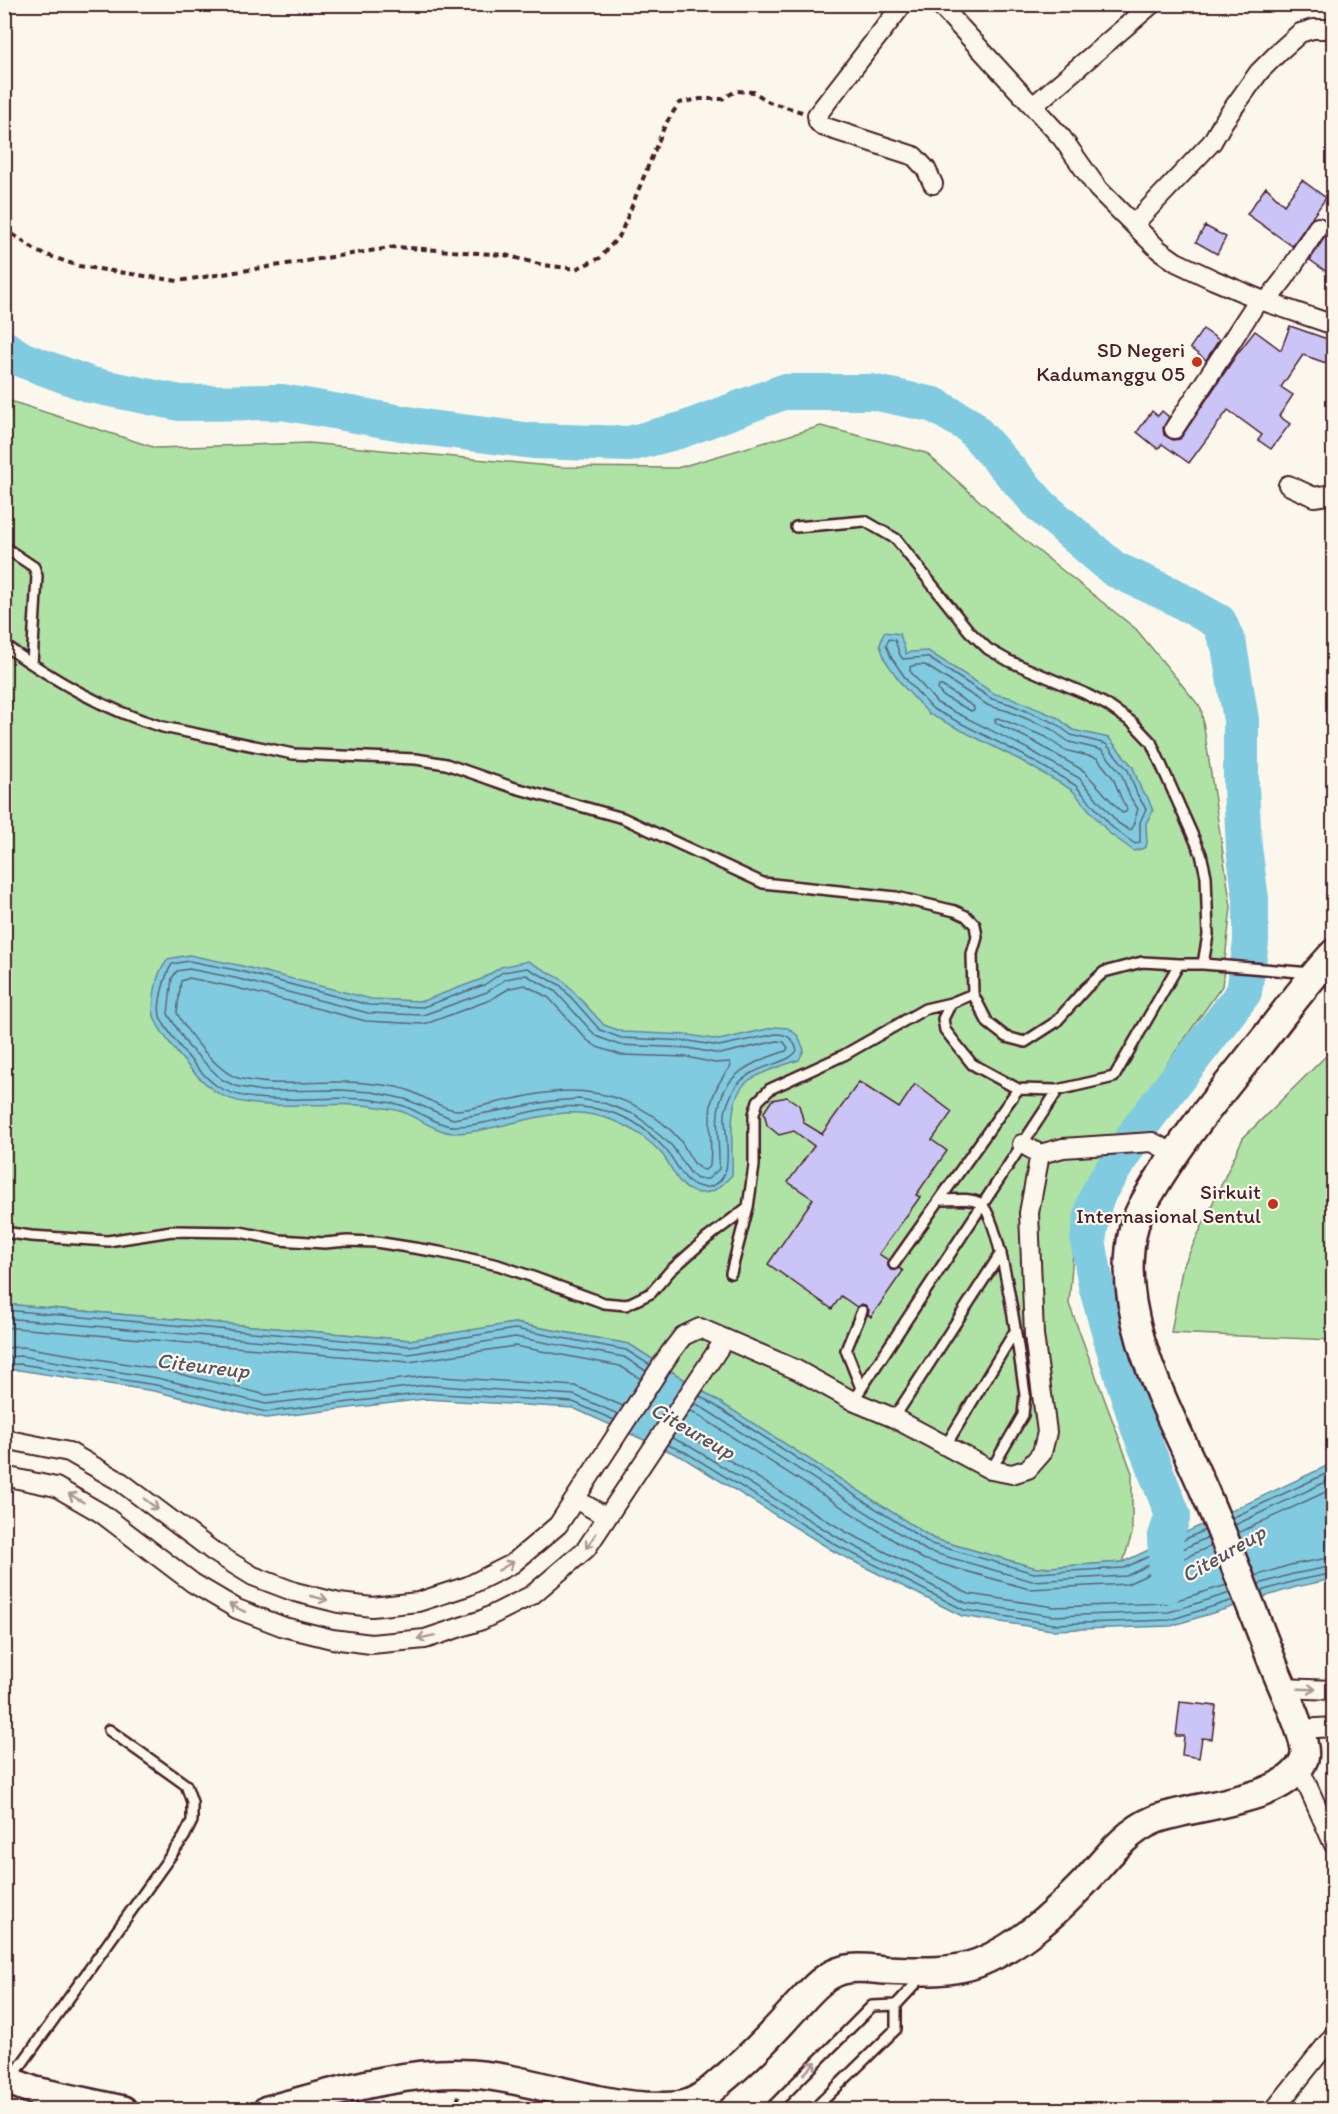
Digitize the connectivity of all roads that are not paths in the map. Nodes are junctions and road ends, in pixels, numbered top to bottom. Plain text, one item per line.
1 (903, 4) edge
2 (939, 4) edge
3 (1152, 4) edge
4 (1334, 29) edge
5 (1033, 106) junction
6 (933, 184) dead end
7 (1134, 224) junction
8 (1318, 227) dead end
9 (1262, 300) junction
10 (1334, 326) edge
11 (1174, 429) dead end
12 (1288, 485) dead end
13 (1334, 494) edge
14 (796, 527) dead end
15 (4, 547) edge
16 (4, 645) edge
17 (32, 664) junction
18 (1325, 963) edge
19 (1179, 964) junction
20 (1203, 964) junction
21 (973, 994) junction
22 (951, 1003) junction
23 (1018, 1089) junction
24 (1058, 1090) junction
25 (1022, 1144) junction
26 (1164, 1148) junction
27 (1040, 1154) junction
28 (940, 1200) junction
29 (982, 1205) junction
30 (748, 1207) junction
31 (4, 1232) edge
32 (1001, 1253) junction
33 (894, 1264) dead end
34 (731, 1273) dead end
35 (862, 1311) dead end
36 (1015, 1331) junction
37 (725, 1339) junction
38 (857, 1394) junction
39 (894, 1418) junction
40 (4, 1439) edge
41 (946, 1445) junction
42 (991, 1470) junction
43 (4, 1476) edge
44 (575, 1499) junction
45 (606, 1517) junction
46 (1281, 1688) junction
47 (1334, 1690) edge
48 (1334, 1727) edge
49 (1300, 1729) junction
50 (109, 1730) dead end
51 (1299, 1767) junction
52 (1334, 1845) edge
53 (927, 1972) junction
54 (896, 2005) junction
55 (1334, 2035) edge
56 (7, 2080) edge
57 (123, 2109) edge
58 (267, 2109) edge
59 (769, 2109) edge
60 (813, 2109) edge
61 (1274, 2109) edge

1 - 6 street
2 - 5 street
3 - 5 street
4 - 7 street
5 - 7 street
7 - 9 street
8 - 9 street
9 - 10 street
9 - 11 street
12 - 13 street
14 - 20 lane
15 - 17 lane
16 - 17 lane
17 - 21 lane
18 - 20 lane
18 - 26 street
19 - 20 lane
19 - 21 lane
19 - 24 lane
21 - 22 lane
22 - 23 lane
22 - 30 lane
23 - 24 lane
23 - 28 lane
24 - 25 lane
25 - 27 street
25 - 29 lane
26 - 27 street
26 - 46 street
27 - 42 street
28 - 29 lane
28 - 33 lane
29 - 32 lane
29 - 38 lane
30 - 31 lane
30 - 34 lane
32 - 36 lane
32 - 39 lane
35 - 38 lane
36 - 41 lane
36 - 42 lane
37 - 38 street
37 - 44 street
37 - 45 street
38 - 39 street
39 - 41 street
40 -> 44 street
41 - 42 street
45 -> 43 street
44 - 45 street
46 -> 47 street
46 - 49 street
48 - 49 street
49 - 51 street
50 - 56 lane
51 - 52 street
51 - 53 street
53 - 54 lane
53 - 58 street
59 -> 54 lane
54 - 60 lane
55 - 61 street
56 - 57 street

